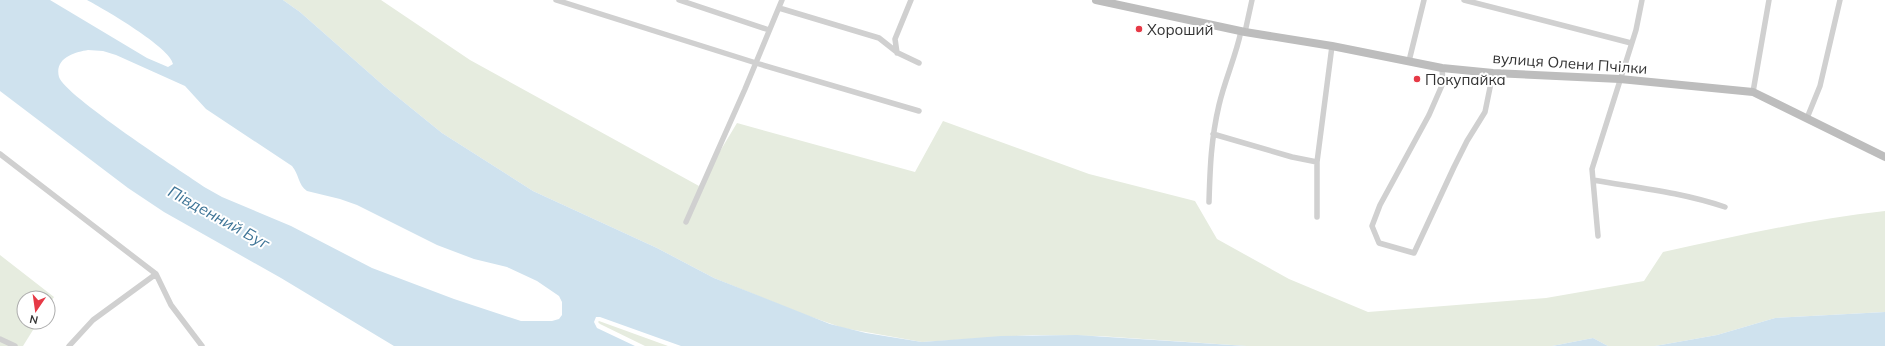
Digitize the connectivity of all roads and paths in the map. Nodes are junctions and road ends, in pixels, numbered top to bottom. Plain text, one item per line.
1 (556, 0) edge
2 (679, 0) edge
3 (782, 0) edge
4 (911, 0) edge
5 (1096, 0) edge
6 (1252, 0) edge
7 (1424, 0) edge
8 (1464, 0) edge
9 (1642, 0) edge
10 (1769, 0) edge
11 (1840, 0) edge
12 (779, 8) junction
13 (769, 30) junction
14 (1243, 31) junction
15 (1631, 44) junction
16 (1332, 46) junction
17 (898, 53) junction
18 (1409, 61) junction
19 (756, 63) junction
20 (919, 63) dead end
21 (1442, 68) junction
22 (1493, 73) junction
23 (1620, 79) junction
24 (1753, 92) junction
25 (919, 111) dead end
26 (1807, 118) junction
27 (1213, 134) junction
28 (0, 154) edge
29 (1885, 157) edge
30 (1317, 162) junction
31 (1593, 180) junction
32 (1209, 202) dead end
33 (1725, 207) dead end
34 (1317, 217) dead end
35 (686, 222) dead end
36 (1598, 236) dead end
37 (156, 274) junction
38 (0, 339) edge
39 (15, 346) edge
40 (69, 346) edge
41 (202, 346) edge

1 - 19 street
2 - 13 street
3 - 12 street
4 - 17 street
5 - 14 street, вулиця Олени Пчілки
6 - 14 street
7 - 18 street
8 - 15 street
9 - 15 street
10 - 24 street
11 - 26 street
12 - 13 street
12 - 17 street
13 - 19 street
14 - 16 street, вулиця Олени Пчілки
14 - 27 street
15 - 23 street
16 - 18 street, вулиця Олени Пчілки
16 - 30 street
17 - 20 street
18 - 21 street, вулиця Олени Пчілки
19 - 25 street
19 - 35 street
21 - 22 street, вулиця Олени Пчілки
21 - 22 street
22 - 23 street, вулиця Олени Пчілки
23 - 24 street, вулиця Олени Пчілки
23 - 31 street
24 - 26 street, вулиця Олени Пчілки
26 - 29 street, вулиця Олени Пчілки
27 - 30 street
27 - 32 street
28 - 37 street
30 - 34 street
31 - 33 street
31 - 36 street
37 - 40 street
37 - 41 street
38 - 39 street

